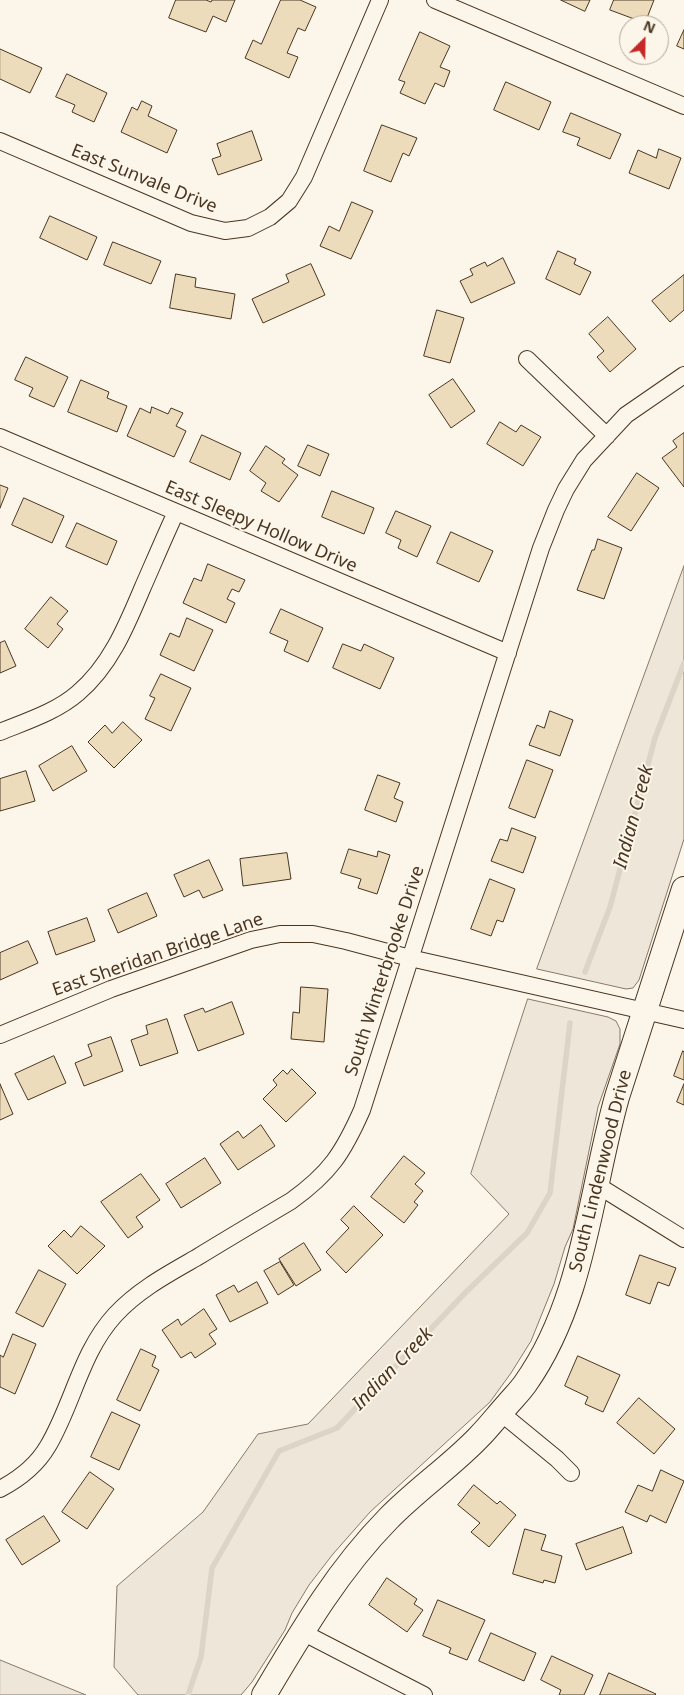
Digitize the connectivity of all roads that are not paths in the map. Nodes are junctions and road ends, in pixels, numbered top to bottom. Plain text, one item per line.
1 (380, 0) edge
2 (434, 0) edge
3 (679, 104) edge
4 (0, 142) edge
5 (527, 359) dead end
6 (684, 374) edge
7 (607, 436) junction
8 (0, 437) edge
9 (176, 512) junction
10 (508, 653) junction
11 (0, 732) edge
12 (684, 889) edge
13 (410, 958) junction
14 (645, 1012) junction
15 (684, 1020) edge
16 (0, 1035) edge
17 (597, 1185) junction
18 (684, 1239) edge
19 (500, 1413) junction
20 (571, 1473) dead end
21 (0, 1489) edge
22 (302, 1632) junction
23 (264, 1695) edge
24 (424, 1695) edge

1 - 4 street, East Sunvale Drive
2 - 3 street
5 - 7 street
6 - 7 street, South Winterbrooke Drive
7 - 10 street, South Winterbrooke Drive
8 - 9 street, East Sleepy Hollow Drive
9 - 10 street, East Sleepy Hollow Drive
9 - 11 street
10 - 13 street, South Winterbrooke Drive
12 - 14 street, South Lindenwood Drive
13 - 14 street, East Sheridan Bridge Lane
13 - 16 street, East Sheridan Bridge Lane
13 - 21 street, South Winterbrooke Drive
14 - 15 street, East Sheridan Bridge Lane
14 - 17 street, South Lindenwood Drive
17 - 18 street
17 - 19 street, South Lindenwood Drive
19 - 20 street
19 - 22 street, South Lindenwood Drive
22 - 23 street, South Lindenwood Drive
22 - 24 street

